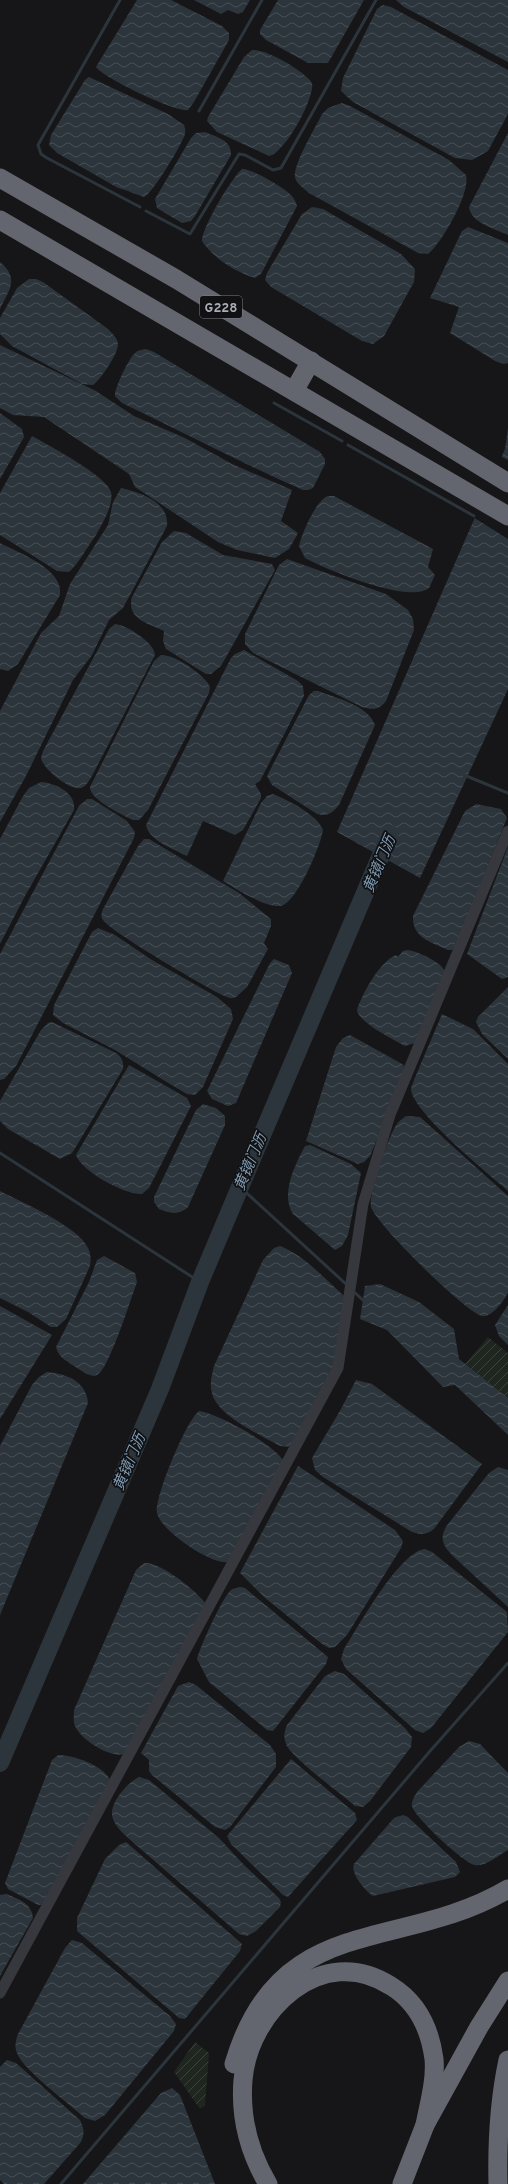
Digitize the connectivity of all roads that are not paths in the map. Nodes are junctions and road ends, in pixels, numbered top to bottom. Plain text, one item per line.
1 (0, 178) edge
2 (0, 220) edge
3 (311, 361) junction
4 (294, 391) junction
5 (508, 483) edge
6 (508, 516) edge
7 (508, 831) edge
8 (508, 1889) edge
9 (508, 1981) edge
10 (0, 1993) edge
11 (508, 1997) edge
12 (482, 2028) junction
13 (508, 2060) edge
14 (425, 2124) junction
15 (254, 2184) edge
16 (268, 2184) edge
17 (402, 2184) edge
18 (410, 2184) edge
19 (498, 2184) edge

1 - 3 highway, G228
2 - 4 highway, G228
3 - 4 highway
3 - 5 highway, G228
4 - 6 highway, G228
7 - 10 street
8 - 15 highway
9 - 12 highway
11 - 12 highway
12 - 14 highway
12 - 18 highway
13 - 19 highway
14 - 16 highway
14 - 17 highway

